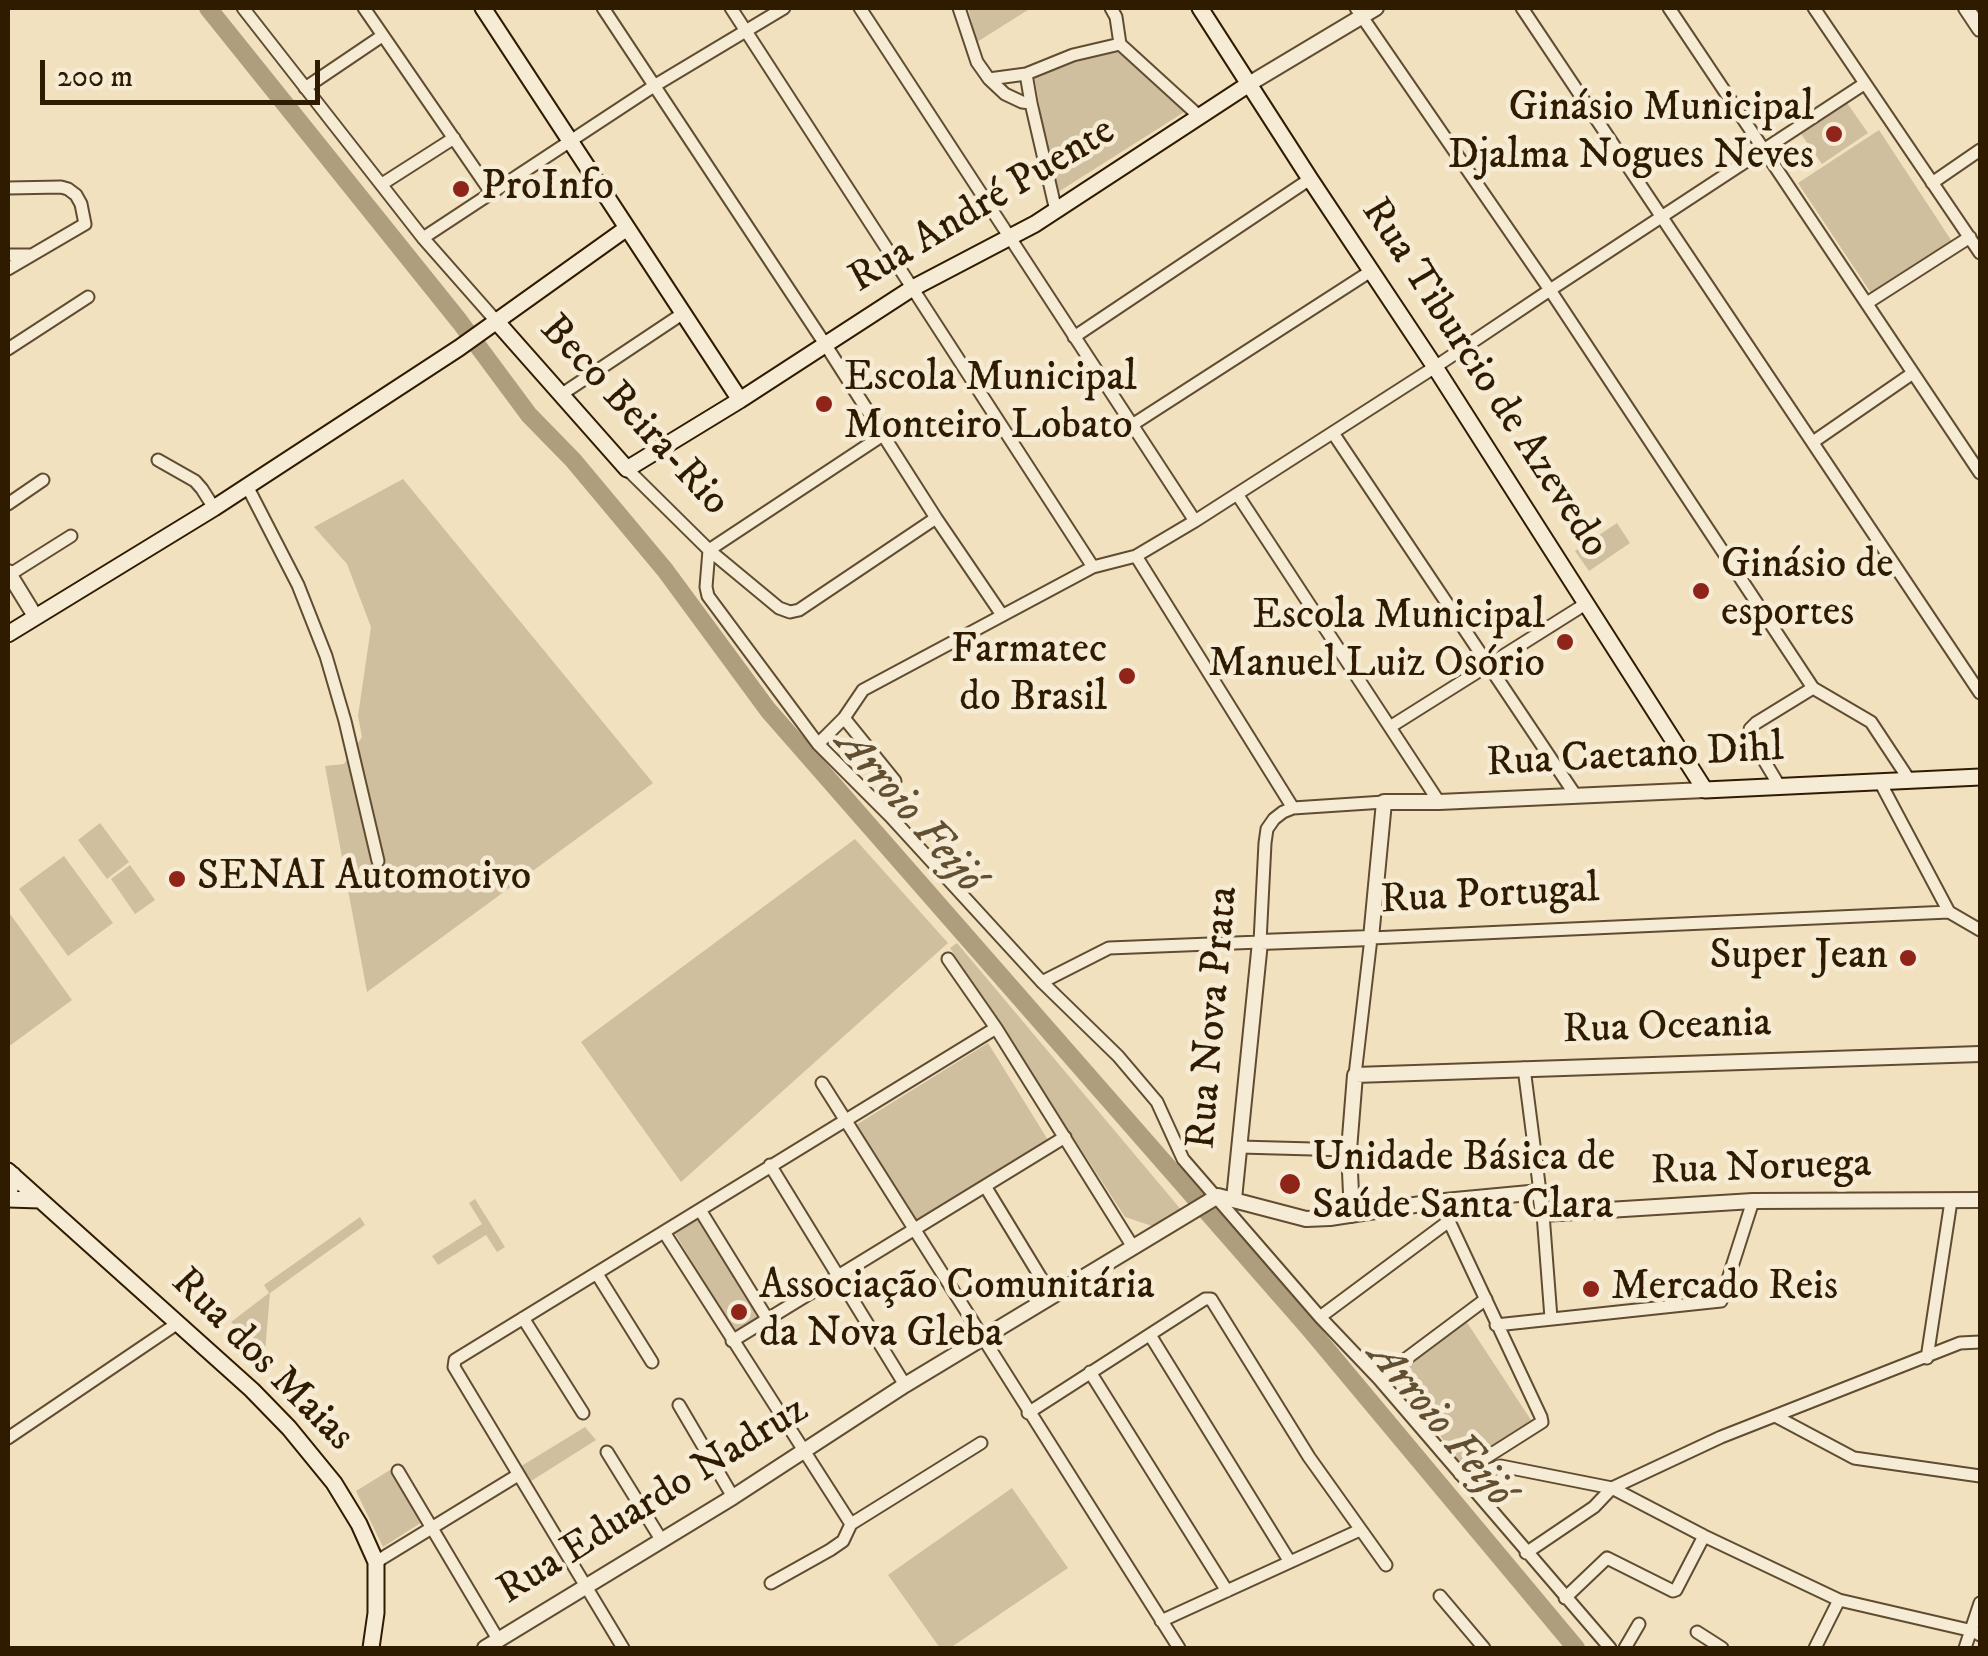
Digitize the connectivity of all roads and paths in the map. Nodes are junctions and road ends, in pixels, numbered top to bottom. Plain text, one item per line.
1 (243, 8) edge
2 (364, 8) edge
3 (483, 8) edge
4 (604, 8) edge
5 (730, 8) edge
6 (784, 8) edge
7 (860, 8) edge
8 (959, 8) edge
9 (1111, 8) edge
10 (1200, 8) edge
11 (1376, 8) edge
12 (1522, 8) edge
13 (1669, 8) edge
14 (1814, 8) edge
15 (1966, 8) edge
16 (1359, 12) edge
17 (1980, 29) edge
18 (745, 30) junction
19 (382, 36) junction
20 (1120, 44) junction
21 (1026, 74) junction
22 (989, 79) junction
23 (1249, 84) junction
24 (1864, 84) junction
25 (654, 86) junction
26 (305, 88) junction
27 (1031, 103) junction
28 (1198, 116) junction
29 (454, 138) junction
30 (570, 141) junction
31 (1764, 150) junction
32 (1980, 150) edge
33 (1310, 180) junction
34 (1932, 183) junction
35 (382, 184) junction
36 (8, 188) edge
37 (492, 194) junction
38 (1056, 211) junction
39 (1662, 216) junction
40 (627, 228) junction
41 (1970, 237) junction
42 (423, 238) junction
43 (1011, 238) junction
44 (1980, 254) edge
45 (8, 255) edge
46 (29, 255) junction
47 (8, 269) edge
48 (1371, 270) junction
49 (911, 290) junction
50 (1550, 290) junction
51 (88, 297) dead end
52 (1867, 303) junction
53 (682, 314) junction
54 (497, 322) junction
55 (1074, 337) junction
56 (825, 344) junction
57 (8, 349) edge
58 (1435, 367) junction
59 (1913, 373) junction
60 (562, 394) junction
61 (740, 400) junction
62 (1132, 426) junction
63 (1333, 433) junction
64 (883, 435) junction
65 (1813, 442) junction
66 (158, 460) dead end
67 (627, 468) junction
68 (1980, 473) edge
69 (42, 480) dead end
70 (247, 486) junction
71 (1237, 494) junction
72 (8, 504) edge
73 (214, 508) junction
74 (936, 518) junction
75 (1194, 521) junction
76 (71, 536) dead end
77 (709, 550) junction
78 (1136, 556) junction
79 (1093, 567) junction
80 (8, 573) edge
81 (1587, 602) junction
82 (1002, 614) junction
83 (35, 616) junction
84 (8, 634) edge
85 (1488, 665) junction
86 (1978, 685) edge
87 (1813, 688) junction
88 (844, 718) junction
89 (1390, 728) junction
90 (818, 744) junction
91 (1980, 777) edge
92 (895, 781) dead end
93 (1910, 781) junction
94 (1880, 782) junction
95 (1780, 786) junction
96 (1705, 790) junction
97 (1576, 796) junction
98 (1384, 802) junction
99 (1438, 802) junction
100 (1292, 808) junction
101 (378, 861) dead end
102 (1950, 912) junction
103 (1980, 930) edge
104 (1371, 938) junction
105 (1260, 942) junction
106 (948, 959) dead end
107 (1042, 982) junction
108 (996, 1028) junction
109 (1980, 1054) edge
110 (1524, 1068) junction
111 (1355, 1075) junction
112 (822, 1083) dead end
113 (845, 1119) junction
114 (1065, 1137) junction
115 (1240, 1147) junction
116 (1349, 1150) junction
117 (770, 1165) junction
118 (10, 1173) edge
119 (985, 1186) junction
120 (1540, 1192) junction
121 (1214, 1198) junction
122 (1234, 1199) junction
123 (1980, 1200) edge
124 (1951, 1201) junction
125 (1440, 1202) junction
126 (1753, 1202) junction
127 (700, 1210) junction
128 (1543, 1214) junction
129 (1352, 1215) junction
130 (1449, 1221) junction
131 (914, 1231) junction
132 (664, 1232) junction
133 (1133, 1247) junction
134 (597, 1274) junction
135 (838, 1277) junction
136 (1052, 1296) junction
137 (1486, 1299) junction
138 (523, 1318) junction
139 (1320, 1318) junction
140 (1551, 1318) junction
141 (768, 1320) junction
142 (178, 1322) junction
143 (1496, 1325) junction
144 (1150, 1335) junction
145 (982, 1338) junction
146 (732, 1341) junction
147 (1980, 1342) edge
148 (1927, 1358) junction
149 (652, 1362) dead end
150 (1090, 1372) junction
151 (1379, 1379) junction
152 (906, 1385) junction
153 (678, 1405) dead end
154 (582, 1413) dead end
155 (1028, 1413) junction
156 (1775, 1416) junction
157 (8, 1438) edge
158 (981, 1442) dead end
159 (804, 1451) junction
160 (607, 1452) dead end
161 (398, 1471) dead end
162 (518, 1474) junction
163 (1460, 1474) junction
164 (1980, 1476) edge
165 (1470, 1485) junction
166 (1612, 1488) junction
167 (733, 1497) junction
168 (851, 1524) junction
169 (434, 1528) junction
170 (1360, 1530) junction
171 (1704, 1536) junction
172 (662, 1541) junction
173 (1526, 1553) junction
174 (376, 1562) junction
175 (1290, 1562) junction
176 (1386, 1565) dead end
177 (771, 1583) dead end
178 (586, 1587) junction
179 (1227, 1591) junction
180 (1440, 1596) dead end
181 (1565, 1598) junction
182 (1840, 1600) junction
183 (1980, 1603) edge
184 (1162, 1621) junction
185 (1638, 1624) dead end
186 (1697, 1632) dead end
187 (1977, 1633) edge
188 (492, 1644) edge
189 (1820, 1646) edge
190 (371, 1648) edge
191 (622, 1648) edge
192 (1179, 1648) edge
193 (1484, 1648) edge
194 (1610, 1648) edge
195 (1626, 1648) edge
196 (1722, 1648) edge
197 (1966, 1648) edge

1 - 26 street, Beco Beira-Rio
2 - 19 street
3 - 30 main road
4 - 25 street
5 - 18 street
6 - 18 street
7 - 43 street
8 - 22 street
9 - 20 street
10 - 23 main road, Rua Tiburcio de Azevedo
11 - 16 street, Rua André Puente
12 - 39 street
13 - 31 street
14 - 24 street
15 - 17 street
16 - 23 street, Rua André Puente
16 - 50 street
18 - 25 street
18 - 49 street
19 - 26 street
19 - 29 street
20 - 21 street
20 - 28 street
21 - 22 street
21 - 27 street
22 - 27 street
23 - 28 main road, Rua André Puente
23 - 33 main road, Rua Tiburcio de Azevedo
24 - 31 street
24 - 34 street
25 - 30 street
25 - 56 street
26 - 35 street, Beco Beira-Rio
27 - 38 street
28 - 38 main road, Rua André Puente
29 - 35 street
29 - 37 street
30 - 37 street
30 - 40 main road
31 - 39 street
31 - 52 street
32 - 34 street
33 - 48 main road, Rua Tiburcio de Azevedo
33 - 55 street
34 - 41 street
35 - 42 street, Beco Beira-Rio
36 - 46 street
37 - 42 street
38 - 43 main road, Rua André Puente
39 - 50 street
39 - 65 street
40 - 53 main road
40 - 54 main road
41 - 44 street
41 - 52 street
42 - 54 street, Beco Beira-Rio
43 - 49 main road, Rua André Puente
43 - 55 street
45 - 46 street
46 - 47 street
48 - 58 main road, Rua Tiburcio de Azevedo
48 - 62 street
49 - 56 main road, Rua André Puente
49 - 79 street
50 - 58 street
50 - 87 street
51 - 57 street
52 - 59 street
53 - 60 street
53 - 61 main road
54 - 60 main road, Beco Beira-Rio
54 - 70 main road
55 - 62 street
56 - 61 main road, Rua André Puente
56 - 64 street
58 - 63 street
58 - 81 main road, Rua Tiburcio de Azevedo
59 - 65 street
59 - 68 street
60 - 67 main road, Beco Beira-Rio
61 - 67 main road, Rua André Puente
62 - 75 street
63 - 71 street
63 - 85 street
64 - 74 street
64 - 77 street
65 - 86 street
66 - 73 street
67 - 77 street, Beco Beira-Rio
69 - 72 street
70 - 73 main road
70 - 101 street
71 - 75 street
71 - 89 street
73 - 83 main road
74 - 77 street
74 - 82 street
75 - 78 street
76 - 80 street
77 - 90 street, Beco Beira-Rio
78 - 79 street
78 - 100 street
79 - 82 street
80 - 83 street
81 - 85 street
81 - 96 main road, Rua Tiburcio de Azevedo
82 - 88 street
83 - 84 main road
85 - 89 street
85 - 97 street
87 - 93 street
87 - 95 street
88 - 90 street
88 - 92 street
89 - 99 street
90 - 107 street, Beco Beira-Rio
91 - 93 main road, Rua Caetano Dihl
93 - 94 main road, Rua Caetano Dihl
94 - 95 main road, Rua Caetano Dihl
94 - 102 street
95 - 96 main road, Rua Caetano Dihl
96 - 97 street, Rua Caetano Dihl
97 - 99 street, Rua Caetano Dihl
98 - 99 street, Rua Caetano Dihl
98 - 100 street, Rua Caetano Dihl
98 - 104 street
100 - 105 street, Rua Nova Prata
102 - 103 street
102 - 104 street, Rua Portugal
104 - 105 street, Rua Portugal
104 - 111 street
105 - 107 street, Rua Portugal
105 - 115 street, Rua Nova Prata
106 - 108 street
107 - 121 street, Beco Beira-Rio
108 - 113 street
108 - 114 street
109 - 110 street, Rua Oceania
110 - 111 street, Rua Oceania
110 - 120 street
111 - 116 street
112 - 113 street
113 - 117 street
113 - 131 street
114 - 119 street
114 - 133 street
115 - 116 street
115 - 122 street, Rua Nova Prata
116 - 129 street
117 - 127 street
117 - 135 street
118 - 142 main road, Rua dos Maias
119 - 131 street
119 - 136 street
120 - 125 street
120 - 128 street
121 - 122 street
121 - 133 street, Rua Eduardo Nadruz
121 - 139 street, Beco Beira-Rio
122 - 129 street
123 - 124 street, Rua Noruega
124 - 126 street, Rua Noruega
124 - 148 street
125 - 129 street
125 - 130 street
126 - 128 street, Rua Noruega
126 - 140 street
127 - 132 street
127 - 141 street
128 - 140 street
130 - 137 street
130 - 139 street
131 - 135 street
131 - 145 street
132 - 134 street
132 - 146 street
133 - 136 street, Rua Eduardo Nadruz
134 - 138 street
134 - 149 street
135 - 141 street
135 - 152 street
136 - 145 street, Rua Eduardo Nadruz
137 - 143 street
137 - 151 street
138 - 154 street
138 - 162 street
139 - 151 street, Beco Beira-Rio
140 - 143 street
141 - 146 street
142 - 157 street
142 - 174 main road, Rua dos Maias
143 - 163 street
144 - 150 street
144 - 170 street
144 - 175 street
145 - 152 street, Rua Eduardo Nadruz
145 - 155 street
146 - 159 street
147 - 148 street
148 - 156 street
150 - 155 street
150 - 179 street
151 - 163 street, Beco Beira-Rio
152 - 159 street, Rua Eduardo Nadruz
153 - 167 street
155 - 184 street
156 - 164 street
156 - 166 street
158 - 168 street
159 - 167 street, Rua Eduardo Nadruz
159 - 168 street
160 - 172 street
161 - 169 street
162 - 169 street
162 - 178 street
163 - 165 street, Beco Beira-Rio
165 - 166 street
165 - 173 street, Beco Beira-Rio
166 - 171 street
166 - 173 street
167 - 172 street, Rua Eduardo Nadruz
168 - 177 street
169 - 174 street
169 - 188 street
170 - 175 street
170 - 176 street
171 - 181 street
171 - 182 street
172 - 178 street, Rua Eduardo Nadruz
173 - 181 street, Beco Beira-Rio
174 - 190 main road, Rua dos Maias
175 - 179 street
178 - 188 street, Rua Eduardo Nadruz
178 - 191 street
179 - 184 street
180 - 193 street
181 - 194 street, Beco Beira-Rio
182 - 187 street
182 - 189 street
183 - 187 street
184 - 192 street
185 - 195 street
186 - 196 street
187 - 197 street

